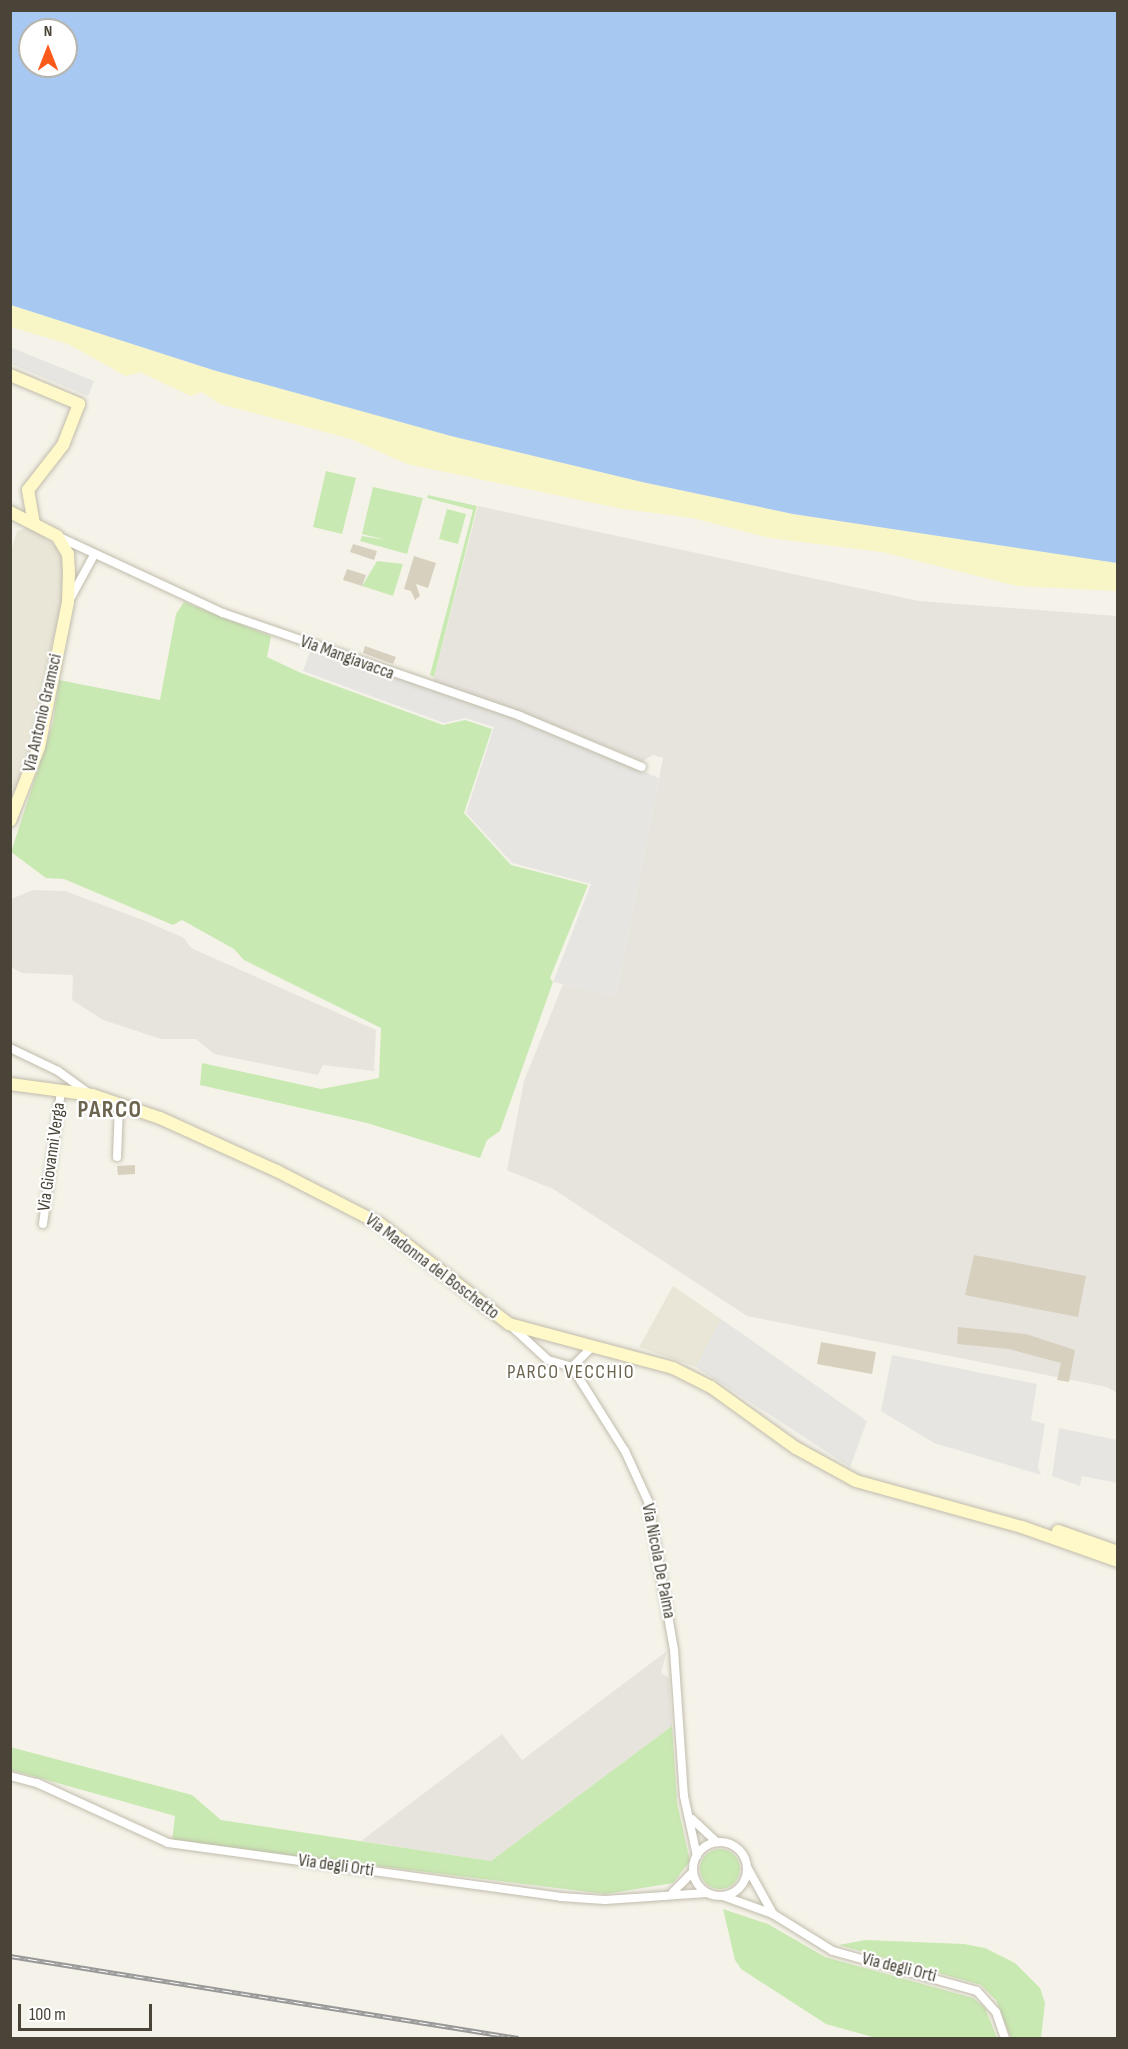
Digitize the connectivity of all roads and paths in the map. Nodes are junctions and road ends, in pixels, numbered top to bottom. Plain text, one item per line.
1 (10, 375) edge
2 (10, 512) edge
3 (34, 523) junction
4 (57, 536) junction
5 (94, 555) junction
6 (68, 602) junction
7 (642, 766) dead end
8 (10, 821) edge
9 (10, 1048) edge
10 (10, 1084) edge
11 (61, 1090) junction
12 (92, 1095) junction
13 (119, 1105) junction
14 (117, 1157) dead end
15 (43, 1224) dead end
16 (508, 1324) junction
17 (593, 1346) junction
18 (572, 1367) junction
19 (945, 1506) junction
20 (1118, 1552) edge
21 (1118, 1561) edge
22 (10, 1776) edge
23 (691, 1818) junction
24 (717, 1842) junction
25 (697, 1856) junction
26 (747, 1866) junction
27 (693, 1872) junction
28 (673, 1892) junction
29 (707, 1893) junction
30 (723, 1896) junction
31 (773, 1914) junction
32 (1005, 2038) edge

1 - 3 main road
2 - 3 main road
3 - 4 main road
4 - 5 street, Via Mangiavacca
4 - 6 main road, Via Antonio Gramsci
5 - 6 street, Via Antonio Gramsci
5 - 7 street, Via Mangiavacca
6 - 8 main road, Via Antonio Gramsci
9 - 12 street
10 - 11 main road, Via Madonna del Boschetto
11 - 12 main road, Via Madonna del Boschetto
11 - 15 street, Via Giovanni Verga
12 - 13 main road, Via Madonna del Boschetto
13 - 14 street
13 - 16 main road, Via Madonna del Boschetto
16 - 17 main road, Via Madonna del Boschetto
16 - 18 street
17 - 18 street
17 - 19 main road, Via Madonna del Boschetto
18 - 23 street, Via Nicola De Palma
19 - 20 main road, Via Madonna del Boschetto
19 - 21 main road, Via Madonna del Boschetto
22 - 28 street, Via degli Orti
23 - 24 street
23 - 25 street, Via Nicola De Palma
24 - 25 street
24 - 26 street
25 - 27 street
26 - 30 street
26 - 31 street, Via degli Orti
27 - 28 street
27 - 29 street
28 - 29 street, Via degli Orti
29 - 30 street
30 - 31 street, Via degli Orti
31 - 32 street, Via degli Orti

